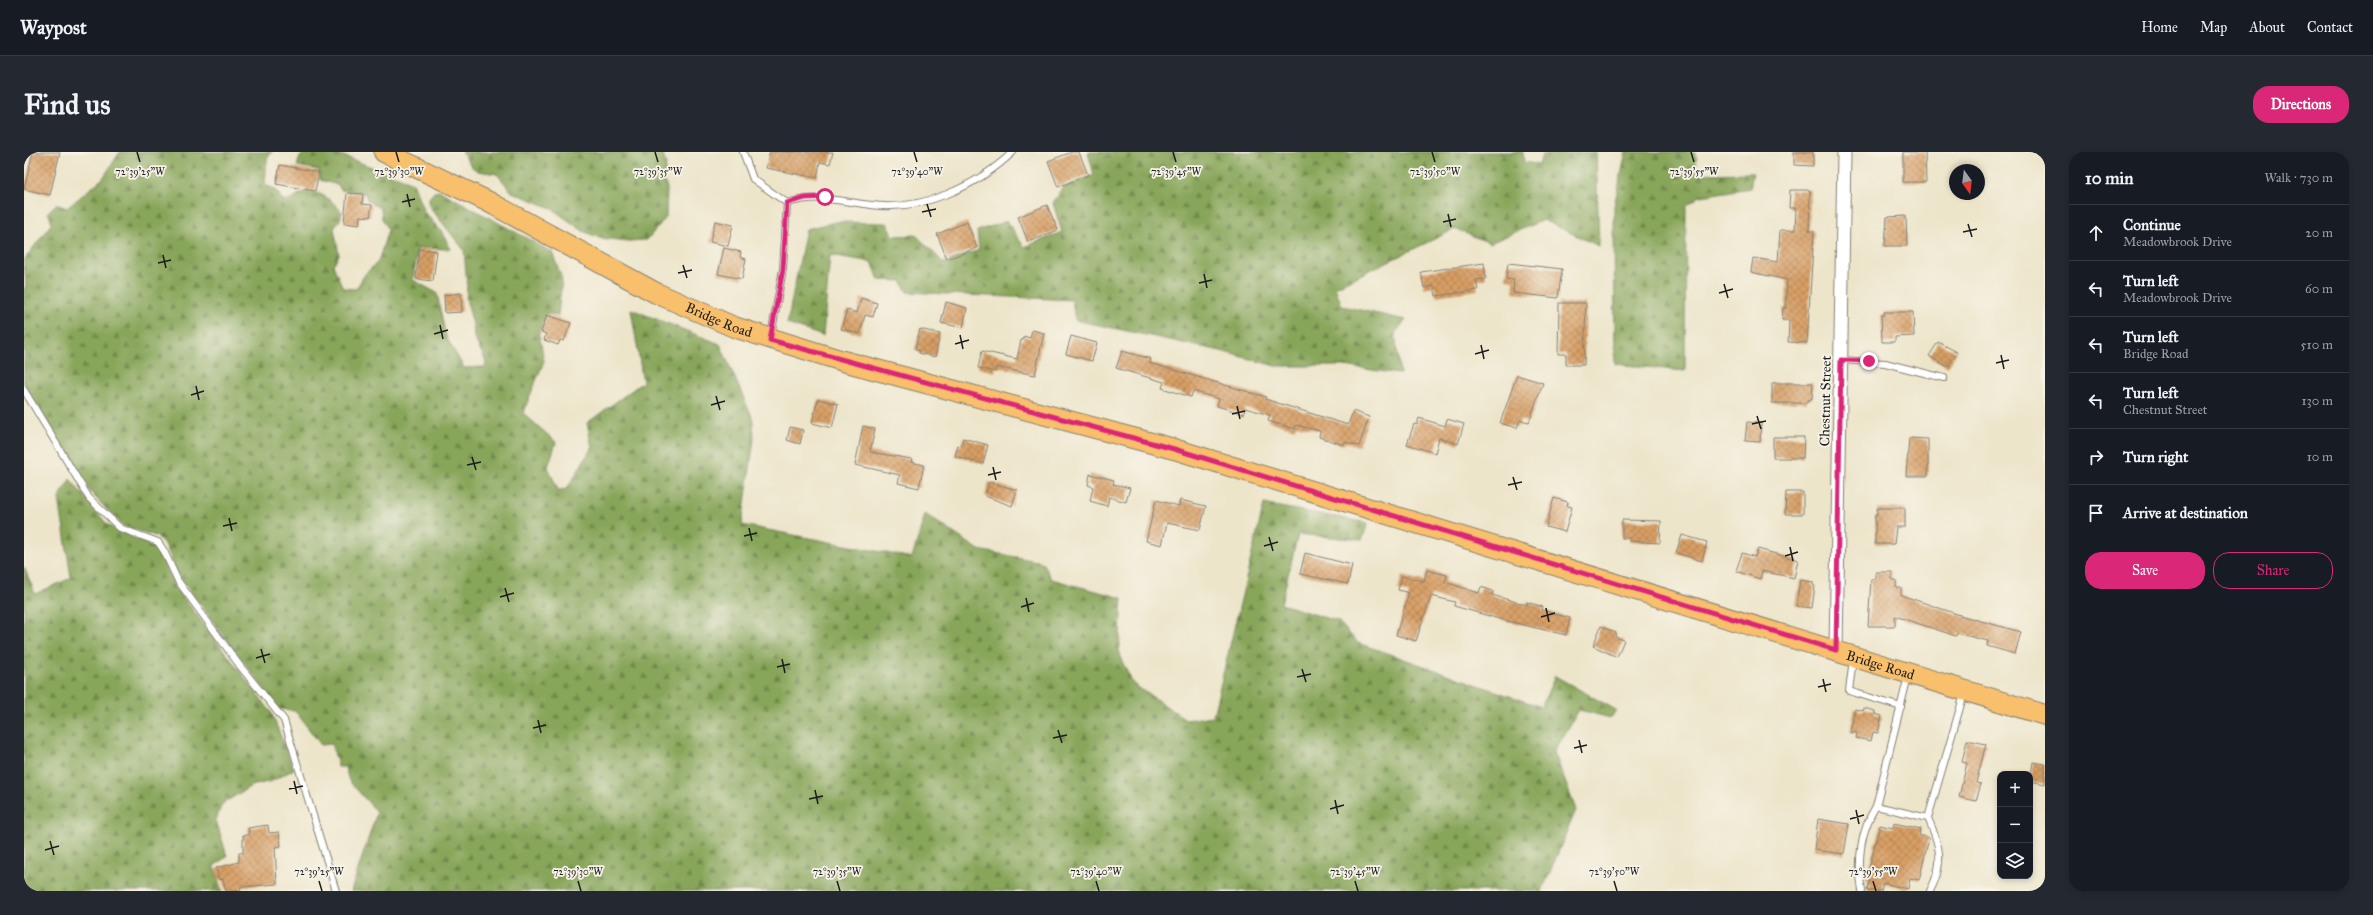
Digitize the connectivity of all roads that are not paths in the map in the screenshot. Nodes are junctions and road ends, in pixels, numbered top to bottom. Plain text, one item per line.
1 (384, 152) edge
2 (743, 152) edge
3 (1013, 152) edge
4 (1844, 152) edge
5 (787, 203) junction
6 (770, 340) junction
7 (1841, 360) junction
8 (1944, 378) dead end
9 (24, 390) edge
10 (1844, 653) junction
11 (1909, 673) junction
12 (1965, 690) junction
13 (1901, 707) junction
14 (2045, 715) edge
15 (1876, 806) junction
16 (1928, 818) junction
17 (336, 891) edge
18 (1862, 891) edge
19 (1930, 891) edge

1 - 6 main road, Bridge Road
2 - 5 lane
3 - 5 lane
4 - 7 street, Chestnut Street
5 - 6 lane
6 - 10 main road, Bridge Road
7 - 8 lane
7 - 10 street, Chestnut Street
9 - 17 lane
10 - 11 main road, Bridge Road
10 - 13 lane
11 - 12 main road, Bridge Road
11 - 13 lane
12 - 14 main road, Bridge Road
12 - 16 lane
13 - 15 lane
15 - 16 lane
15 - 18 lane
16 - 19 lane

